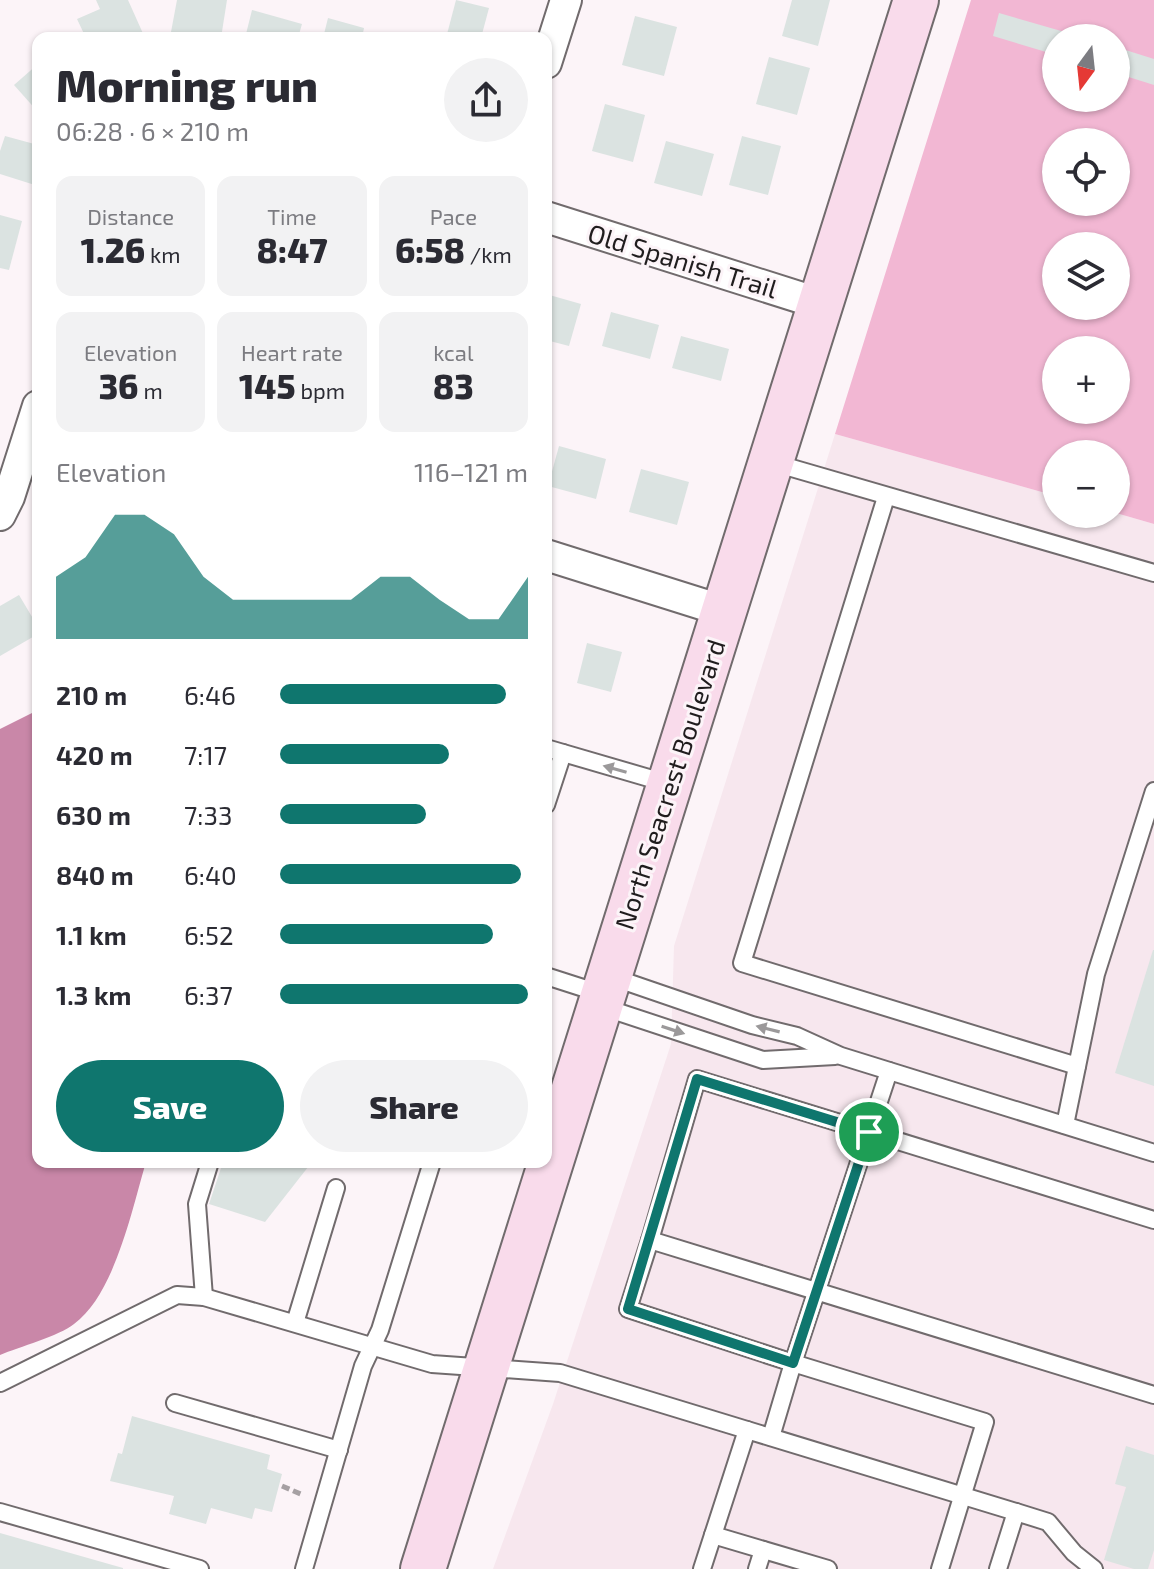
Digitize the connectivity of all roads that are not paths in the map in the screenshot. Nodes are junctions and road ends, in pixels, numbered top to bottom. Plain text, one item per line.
1 (566, 0) edge
2 (916, 0) edge
3 (552, 44) edge
4 (552, 219) edge
5 (821, 304) junction
6 (32, 425) edge
7 (771, 462) junction
8 (886, 497) junction
9 (0, 515) edge
10 (552, 557) edge
11 (1154, 573) edge
12 (724, 611) junction
13 (552, 750) edge
14 (563, 753) junction
15 (668, 784) junction
16 (552, 787) edge
17 (1154, 791) edge
18 (552, 978) edge
19 (603, 992) junction
20 (841, 1056) junction
21 (1077, 1066) junction
22 (889, 1071) junction
23 (1065, 1125) junction
24 (869, 1132) junction
25 (1154, 1153) edge
26 (552, 1156) edge
27 (208, 1168) edge
28 (430, 1168) edge
29 (548, 1168) edge
30 (336, 1188) dead end
31 (1154, 1220) edge
32 (650, 1240) junction
33 (817, 1291) junction
34 (204, 1297) junction
35 (295, 1323) junction
36 (372, 1346) junction
37 (793, 1363) junction
38 (486, 1368) junction
39 (0, 1383) edge
40 (1154, 1395) edge
41 (175, 1403) dead end
42 (747, 1430) junction
43 (771, 1437) junction
44 (339, 1450) junction
45 (963, 1496) junction
46 (0, 1512) edge
47 (1016, 1512) junction
48 (713, 1535) junction
49 (763, 1550) junction
50 (200, 1569) edge
51 (304, 1569) edge
52 (423, 1569) edge
53 (702, 1569) edge
54 (757, 1569) edge
55 (828, 1569) edge
56 (940, 1569) edge
57 (998, 1569) edge
58 (1094, 1569) edge

1 - 3 street
2 - 5 street, North Seacrest Boulevard
4 - 5 street, Old Spanish Trail
5 - 7 street, North Seacrest Boulevard
6 - 9 street
7 - 8 lane
7 - 12 street, North Seacrest Boulevard
8 - 11 lane
8 - 21 lane
10 - 12 street
12 - 15 street, North Seacrest Boulevard
13 - 14 lane
15 -> 14 lane
14 - 16 lane
15 - 19 street, North Seacrest Boulevard
17 - 21 lane
18 - 19 lane
20 -> 19 lane
19 -> 20 lane
19 - 26 street, North Seacrest Boulevard
20 - 22 lane
21 - 23 lane
22 - 23 lane
22 - 24 lane
23 - 25 lane
24 - 31 lane
24 - 32 lane
24 - 33 lane
27 - 34 lane
28 - 36 lane
29 - 38 street, North Seacrest Boulevard
30 - 35 lane
32 - 33 lane
32 - 37 lane
33 - 37 lane
33 - 40 lane
34 - 35 lane
34 - 39 lane
35 - 36 lane
36 - 38 lane
36 - 44 lane
37 - 43 lane
37 - 45 lane
38 - 42 lane
38 - 52 street, North Seacrest Boulevard
41 - 44 lane
42 - 43 lane
42 - 48 lane
43 - 45 lane
44 - 51 lane
45 - 47 lane
45 - 56 lane
46 - 50 lane
47 - 57 lane
47 - 58 lane
48 - 49 lane
48 - 53 lane
49 - 54 lane
49 - 55 lane

